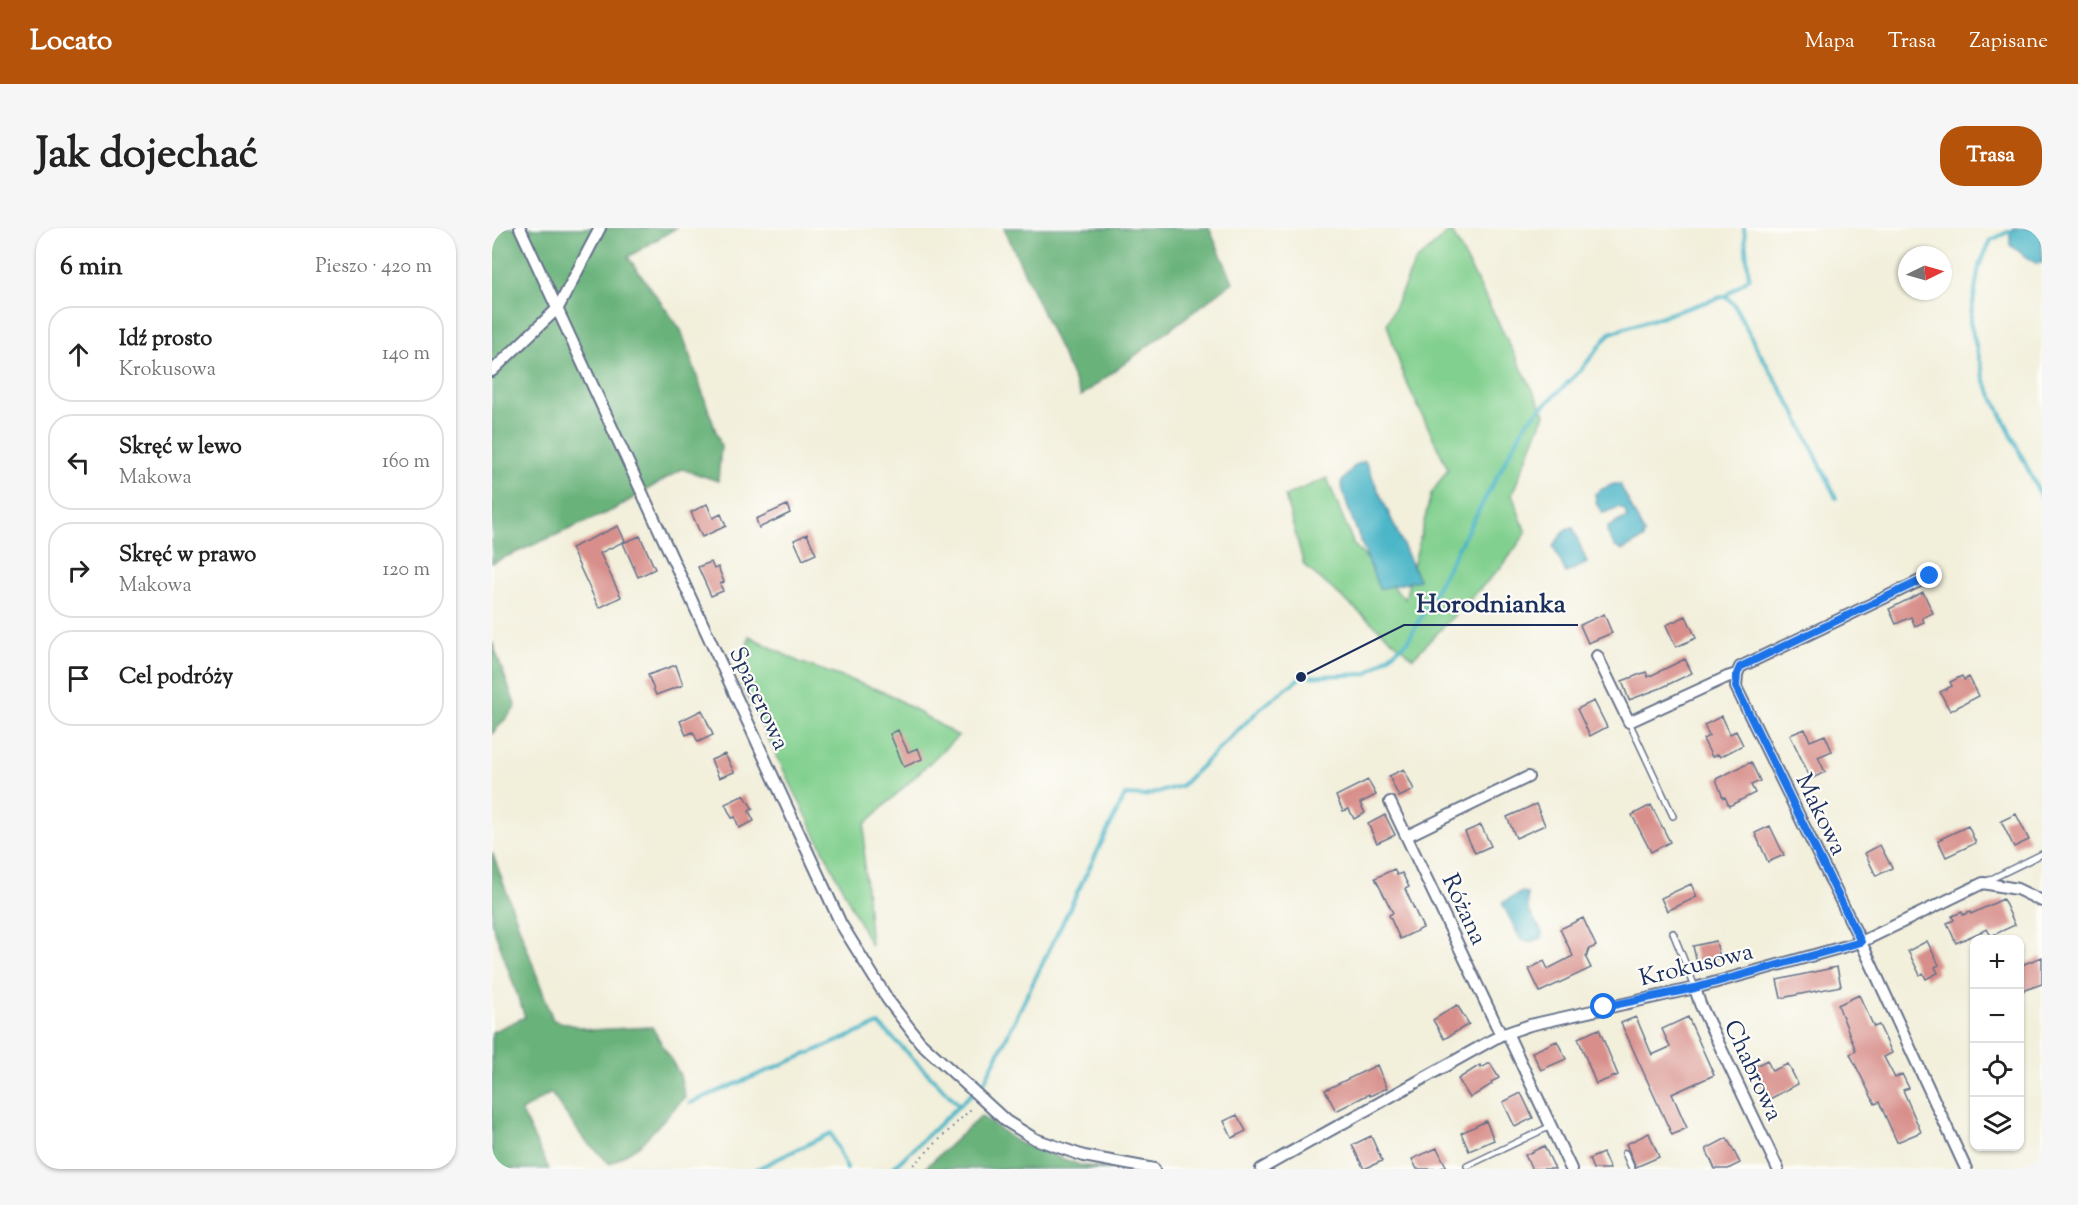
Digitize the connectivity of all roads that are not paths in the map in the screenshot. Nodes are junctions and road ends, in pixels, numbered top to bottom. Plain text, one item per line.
1 (520, 228) edge
2 (600, 228) edge
3 (558, 308) junction
4 (492, 372) edge
5 (1930, 576) dead end
6 (1597, 656) dead end
7 (1737, 674) junction
8 (1629, 722) junction
9 (1528, 777) dead end
10 (1390, 801) dead end
11 (1673, 816) dead end
12 (1407, 836) junction
13 (2042, 854) edge
14 (1983, 883) junction
15 (2042, 902) edge
16 (1672, 933) dead end
17 (1861, 942) junction
18 (1695, 988) junction
19 (1504, 1034) junction
20 (1551, 1126) junction
21 (1625, 1153) dead end
22 (1467, 1166) dead end
23 (1154, 1169) edge
24 (1261, 1169) edge
25 (1571, 1169) edge
26 (1632, 1169) edge
27 (1778, 1169) edge
28 (1966, 1169) edge

1 - 3 street, Spacerowa
2 - 3 street
3 - 4 street
3 - 23 street, Spacerowa
5 - 7 street
6 - 8 street
7 - 8 street
7 - 17 street, Makowa
8 - 11 lane
9 - 12 street
10 - 12 street, Różana
12 - 19 street, Różana
13 - 14 lane
14 - 15 street
14 - 17 street, Krokusowa
16 - 18 lane
17 - 18 street, Krokusowa
17 - 28 street, Makowa
18 - 19 street, Krokusowa
18 - 27 street, Chabrowa
19 - 20 street, Różana
19 - 24 street, Krokusowa
20 - 22 lane
20 - 25 street, Różana
21 - 26 lane

